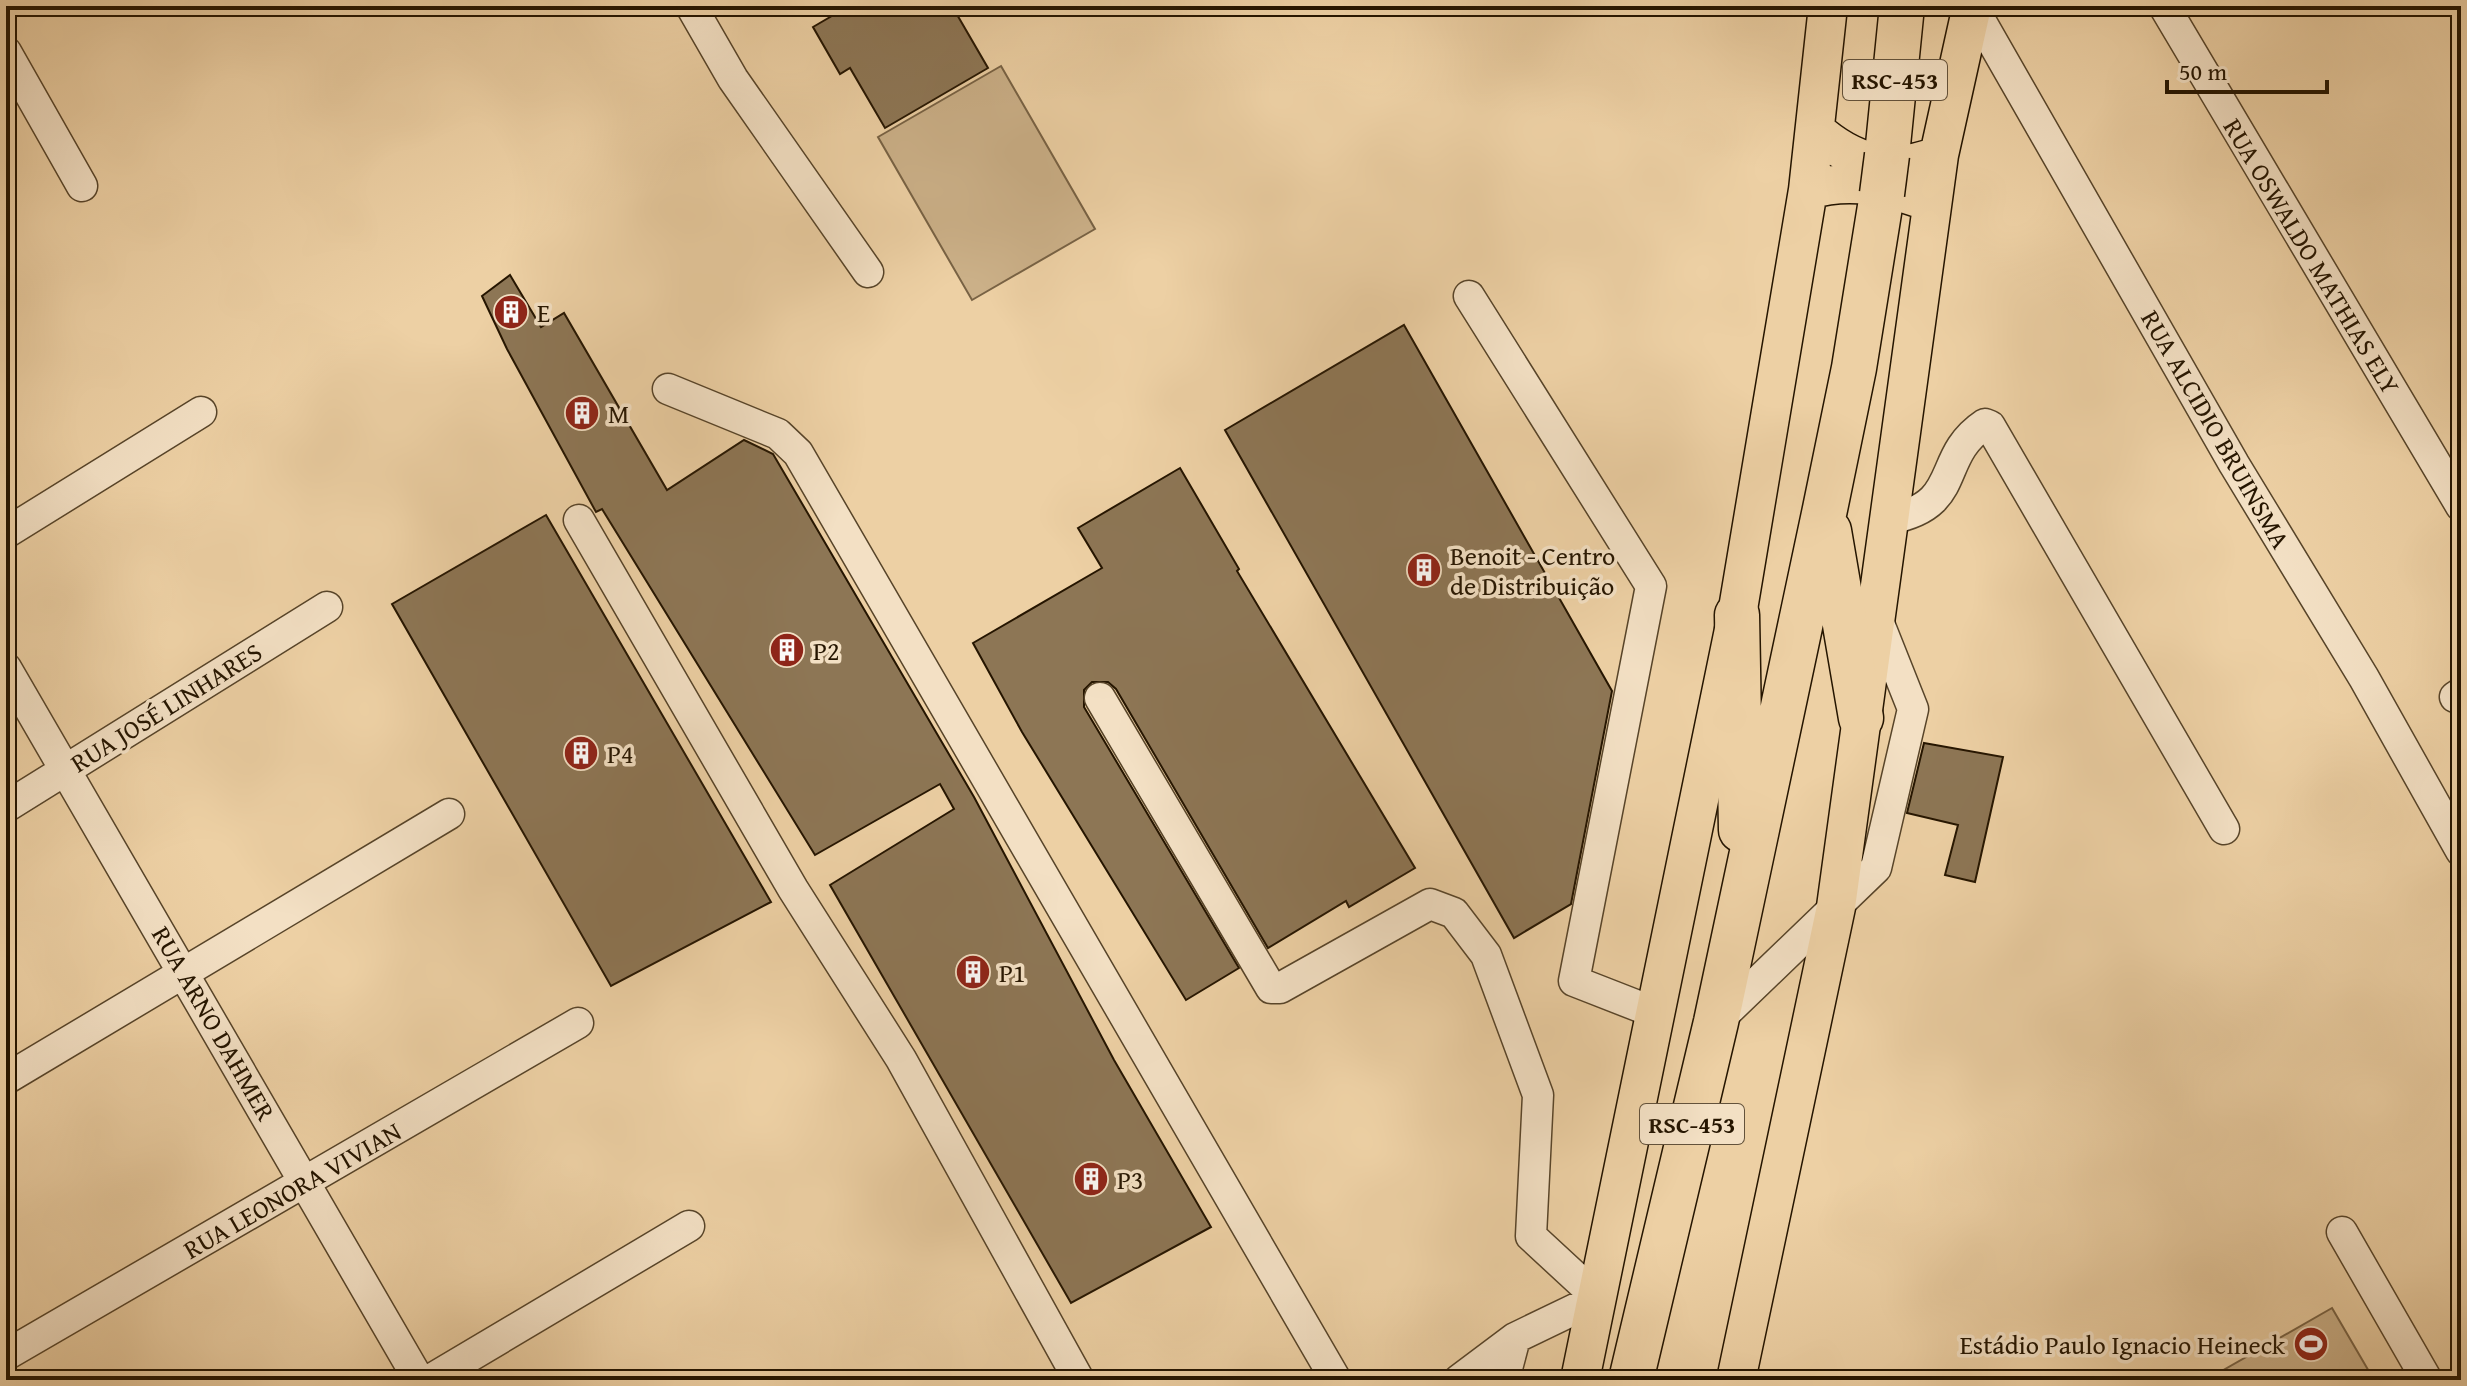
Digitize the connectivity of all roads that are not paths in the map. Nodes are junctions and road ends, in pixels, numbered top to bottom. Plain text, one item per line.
1 (691, 6) edge
2 (1828, 6) edge
3 (1902, 6) edge
4 (1972, 6) edge
5 (2164, 6) edge
6 (6, 52) edge
7 (1815, 130) junction
8 (1939, 155) junction
9 (82, 186) dead end
10 (1808, 190) junction
11 (1932, 203) junction
12 (868, 272) dead end
13 (1469, 296) dead end
14 (668, 389) dead end
15 (201, 412) dead end
16 (2461, 506) edge
17 (1825, 509) junction
18 (1889, 519) junction
19 (579, 520) dead end
20 (6, 533) edge
21 (327, 607) dead end
22 (1737, 615) junction
23 (1875, 615) junction
24 (6, 668) edge
25 (1100, 698) dead end
26 (1861, 718) junction
27 (65, 770) junction
28 (6, 807) edge
29 (449, 814) dead end
30 (2224, 829) dead end
31 (2461, 851) edge
32 (1744, 888) junction
33 (1836, 907) junction
34 (185, 974) junction
35 (1656, 1013) junction
36 (1716, 1022) junction
37 (578, 1023) dead end
38 (6, 1079) edge
39 (306, 1182) junction
40 (689, 1226) dead end
41 (2342, 1232) dead end
42 (1598, 1298) junction
43 (1515, 1338) junction
44 (6, 1355) edge
45 (1738, 1377) edge
46 (419, 1380) edge
47 (430, 1380) edge
48 (1079, 1380) edge
49 (1336, 1380) edge
50 (1459, 1380) edge
51 (1504, 1380) edge
52 (1580, 1380) edge
53 (1631, 1380) edge
54 (2427, 1380) edge

1 - 12 street
2 - 7 main road
3 - 17 highway, RSC-453
4 - 8 main road
4 - 31 street, RUA ALCIDIO BRUINSMA
5 - 16 street, RUA OSWALDO MATHIAS ELY
6 - 9 street
7 - 8 main road
7 - 10 main road
8 - 11 main road
10 - 11 main road
10 - 22 main road
11 - 18 main road
13 - 35 street
14 - 49 street
15 - 20 street
17 - 26 highway
17 - 32 highway, RSC-453
18 - 23 main road
18 - 30 street
19 - 48 street
21 - 27 street, RUA JOSÉ LINHARES
22 - 32 highway, RSC-453
22 - 35 main road
23 - 26 main road
23 - 33 street
24 - 27 street, RUA ARNO DAHMER
25 - 42 street
26 - 33 main road
27 - 28 street, RUA JOSÉ LINHARES
27 - 34 street, RUA ARNO DAHMER
29 - 34 street
32 - 36 highway, RSC-453
33 - 36 street
33 - 45 main road
34 - 38 street
34 - 39 street, RUA ARNO DAHMER
35 - 42 main road
36 - 53 highway, RSC-453
37 - 39 street, RUA LEONORA VIVIAN
39 - 44 street, RUA LEONORA VIVIAN
39 - 46 street, RUA ARNO DAHMER
40 - 47 street
41 - 54 street
42 - 43 street
42 - 52 main road
43 - 50 street
43 - 51 street

